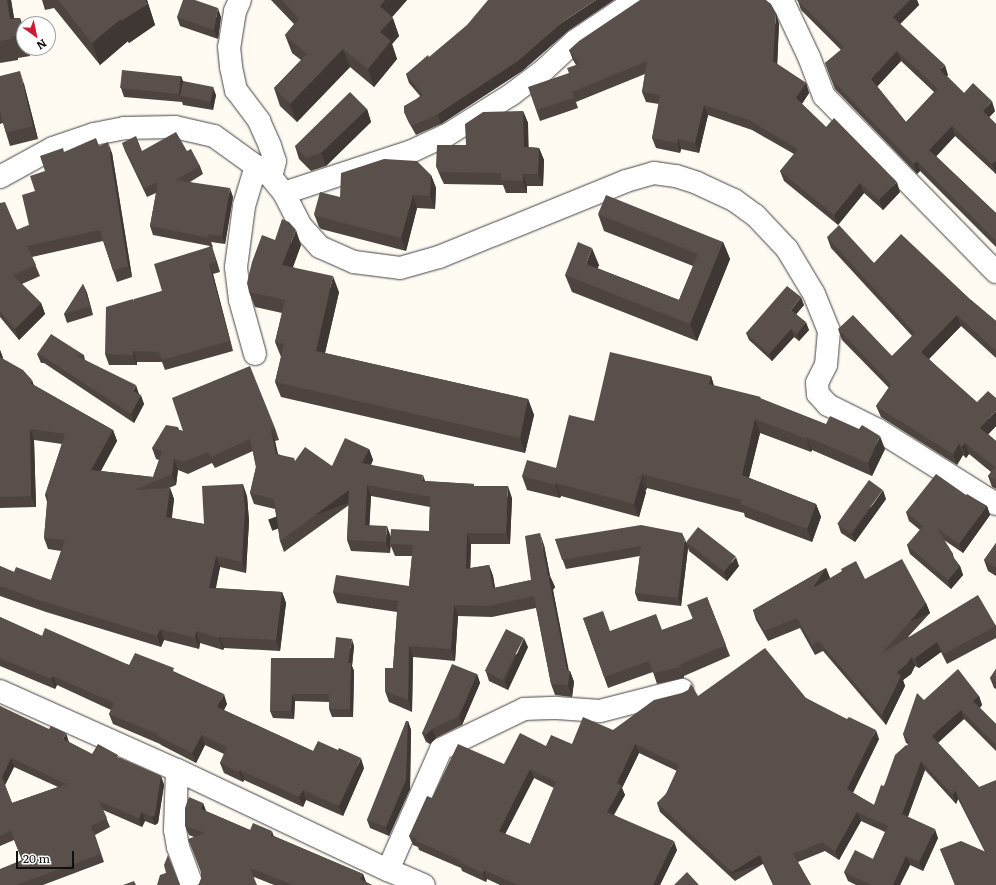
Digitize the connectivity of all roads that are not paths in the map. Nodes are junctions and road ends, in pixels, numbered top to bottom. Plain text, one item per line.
1 (240, 0) edge
2 (636, 0) edge
3 (777, 0) edge
4 (0, 177) edge
5 (271, 179) junction
6 (996, 272) edge
7 (255, 354) dead end
8 (996, 504) edge
9 (682, 690) dead end
10 (0, 691) edge
11 (177, 770) junction
12 (388, 870) junction
13 (192, 885) edge
14 (424, 885) edge

1 - 5 street
2 - 5 street
3 - 6 street
4 - 5 street
5 - 7 street
5 - 8 street
9 - 12 street
10 - 11 street
11 - 12 street
11 - 13 street
12 - 14 street

